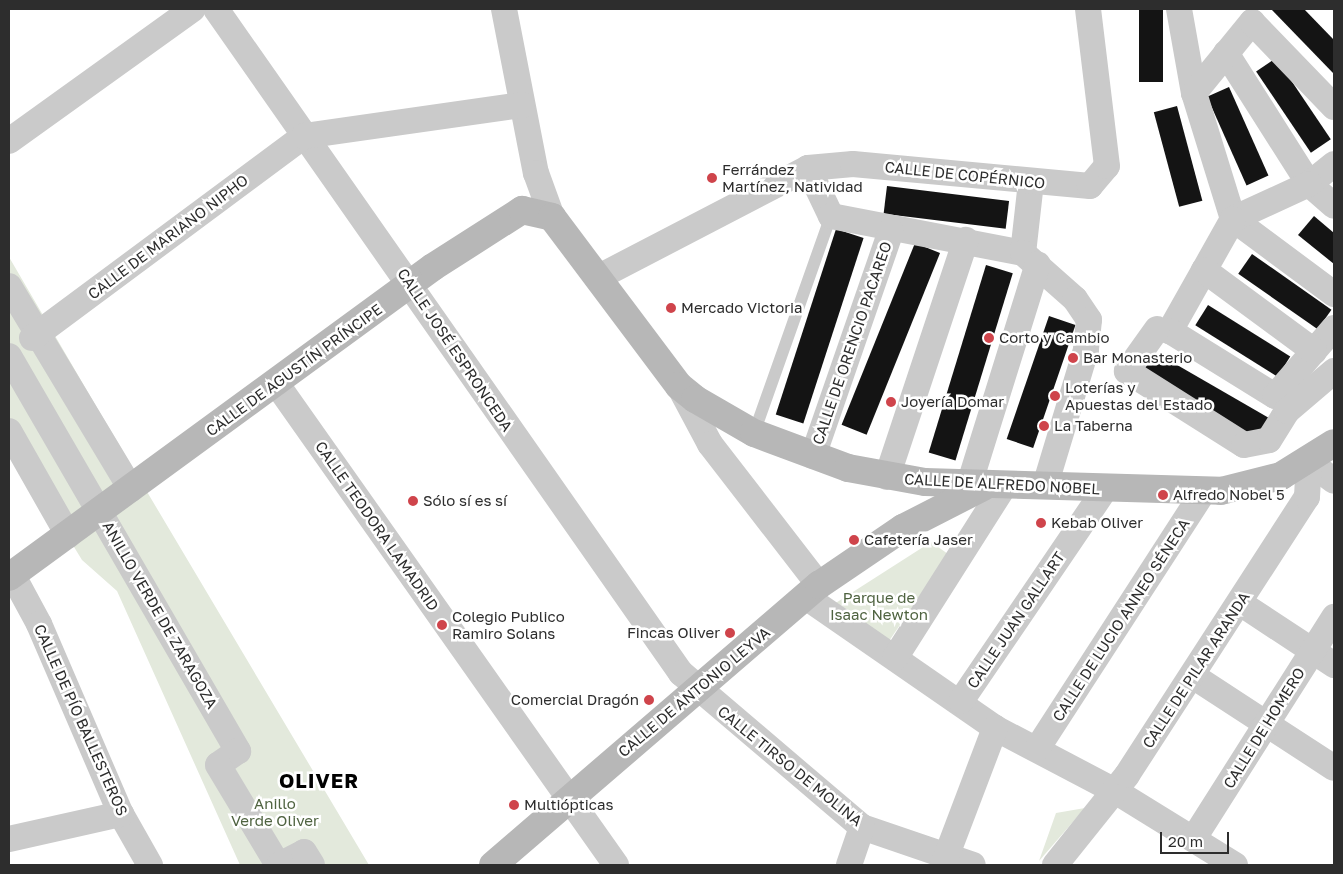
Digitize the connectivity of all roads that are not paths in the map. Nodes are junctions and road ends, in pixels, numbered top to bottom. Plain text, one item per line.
1 (194, 9) edge
2 (216, 9) edge
3 (504, 9) edge
4 (1088, 9) edge
5 (1179, 9) edge
6 (1246, 16) edge
7 (1226, 53) junction
8 (1194, 93) junction
9 (522, 105) junction
10 (1334, 107) edge
11 (304, 136) junction
12 (9, 141) edge
13 (1334, 164) edge
14 (808, 168) junction
15 (536, 174) junction
16 (1031, 182) junction
17 (1309, 184) junction
18 (1334, 206) edge
19 (522, 210) junction
20 (831, 216) junction
21 (552, 217) junction
22 (1233, 219) junction
23 (891, 230) junction
24 (966, 240) junction
25 (1031, 259) junction
26 (1204, 270) junction
27 (596, 278) junction
28 (409, 285) junction
29 (9, 286) edge
30 (1334, 294) edge
31 (1334, 328) edge
32 (1163, 330) junction
33 (34, 336) junction
34 (1314, 351) junction
35 (9, 356) edge
36 (1334, 371) edge
37 (276, 383) junction
38 (679, 386) junction
39 (9, 431) edge
40 (754, 432) junction
41 (1334, 443) edge
42 (813, 456) junction
43 (1309, 462) junction
44 (893, 479) junction
45 (1334, 481) edge
46 (987, 484) junction
47 (1045, 486) junction
48 (131, 489) junction
49 (1105, 489) junction
50 (1204, 491) junction
51 (100, 512) junction
52 (903, 528) junction
53 (68, 535) junction
54 (10, 576) edge
55 (812, 591) junction
56 (1240, 603) junction
57 (1334, 617) edge
58 (1312, 651) junction
59 (895, 658) junction
60 (1334, 665) edge
61 (1193, 676) junction
62 (696, 689) junction
63 (961, 701) junction
64 (1268, 723) junction
65 (995, 728) junction
66 (1037, 749) junction
67 (1334, 768) edge
68 (1115, 791) junction
69 (568, 800) junction
70 (121, 814) junction
71 (862, 826) junction
72 (1194, 838) junction
73 (9, 839) edge
74 (945, 860) edge
75 (150, 865) edge
76 (279, 865) edge
77 (312, 865) edge
78 (493, 865) edge
79 (616, 865) edge
80 (849, 865) edge
81 (973, 865) edge
82 (1055, 865) edge
83 (1235, 865) edge

1 - 12 street
2 - 11 street, CALLE JOSÉ ESPRONCEDA
3 - 9 street
4 - 16 street, CALLE DE COPÉRNICO
5 - 8 street
6 - 7 street
6 - 10 street
7 - 8 street
7 - 17 street
8 - 22 street
9 - 11 street
9 - 15 street
11 - 28 street, CALLE JOSÉ ESPRONCEDA
11 - 33 street, CALLE DE MARIANO NIPHO
13 - 17 street
14 - 16 street, CALLE DE COPÉRNICO
14 - 20 street
14 - 27 street, CALLE DE COPÉRNICO
15 - 19 street
15 - 21 street
16 - 25 street
17 - 18 street
17 - 22 street
19 - 21 street
19 - 28 street, CALLE DE AGUSTÍN PRÍNCIPE
20 - 23 street
20 - 40 lane
21 - 27 street, CALLE DE ALFREDO NOBEL
22 - 26 street
22 - 30 street
23 - 24 street
23 - 42 street, CALLE DE ORENCIO PACAREO
24 - 25 street
24 - 44 street
25 - 46 street
25 - 47 street
26 - 32 street
26 - 34 street
27 - 38 street, CALLE DE ALFREDO NOBEL
28 - 37 street, CALLE DE AGUSTÍN PRÍNCIPE
28 - 62 street, CALLE JOSÉ ESPRONCEDA
29 - 33 street
31 - 34 street
32 - 34 street
32 - 36 street
33 - 48 street
35 - 51 street, ANILLO VERDE DE ZARAGOZA
37 - 48 street, CALLE DE AGUSTÍN PRÍNCIPE
37 - 69 street, CALLE TEODORA LAMADRID
38 - 40 street, CALLE DE ALFREDO NOBEL
38 - 55 street
39 - 53 street
40 - 42 street, CALLE DE ALFREDO NOBEL
41 - 43 street, CALLE DE ALFREDO NOBEL
42 - 44 street, CALLE DE ALFREDO NOBEL
43 - 45 street
43 - 50 street, CALLE DE ALFREDO NOBEL
43 - 56 street, CALLE DE PILAR ARANDA
44 - 46 street, CALLE DE ALFREDO NOBEL
44 - 52 street
46 - 47 street, CALLE DE ALFREDO NOBEL
46 - 52 street, CALLE DE ANTONIO LEYVA
46 - 59 street
47 - 49 street, CALLE DE ALFREDO NOBEL
48 - 51 street, CALLE DE AGUSTÍN PRÍNCIPE
49 - 50 street, CALLE DE ALFREDO NOBEL
49 - 63 street, CALLE JUAN GALLART
50 - 66 street, CALLE DE LUCIO ANNEO SÉNECA
51 - 53 street, CALLE DE AGUSTÍN PRÍNCIPE
51 - 76 street, ANILLO VERDE DE ZARAGOZA
52 - 55 street, CALLE DE ANTONIO LEYVA
53 - 54 street, CALLE DE AGUSTÍN PRÍNCIPE
54 - 70 street, CALLE DE PÍO BALLESTEROS
55 - 59 street
55 - 62 street, CALLE DE ANTONIO LEYVA
56 - 58 street
56 - 61 street, CALLE DE PILAR ARANDA
57 - 58 street, CALLE DE HOMERO
58 - 60 street
58 - 64 street, CALLE DE HOMERO
59 - 63 street
61 - 64 street
61 - 68 street, CALLE DE PILAR ARANDA
62 - 69 street, CALLE DE ANTONIO LEYVA
62 - 71 street, CALLE TIRSO DE MOLINA
63 - 65 street
64 - 67 street
64 - 72 street, CALLE DE HOMERO
65 - 66 street
65 - 74 street
66 - 68 street
68 - 72 street
68 - 82 street, CALLE DE PILAR ARANDA
69 - 78 street, CALLE DE ANTONIO LEYVA
69 - 79 street, CALLE TEODORA LAMADRID
70 - 73 street
70 - 75 street, CALLE DE PÍO BALLESTEROS
71 - 74 street, CALLE TIRSO DE MOLINA
71 - 80 street
72 - 83 street
74 - 81 street, CALLE TIRSO DE MOLINA
76 - 77 street, ANILLO VERDE DE ZARAGOZA

